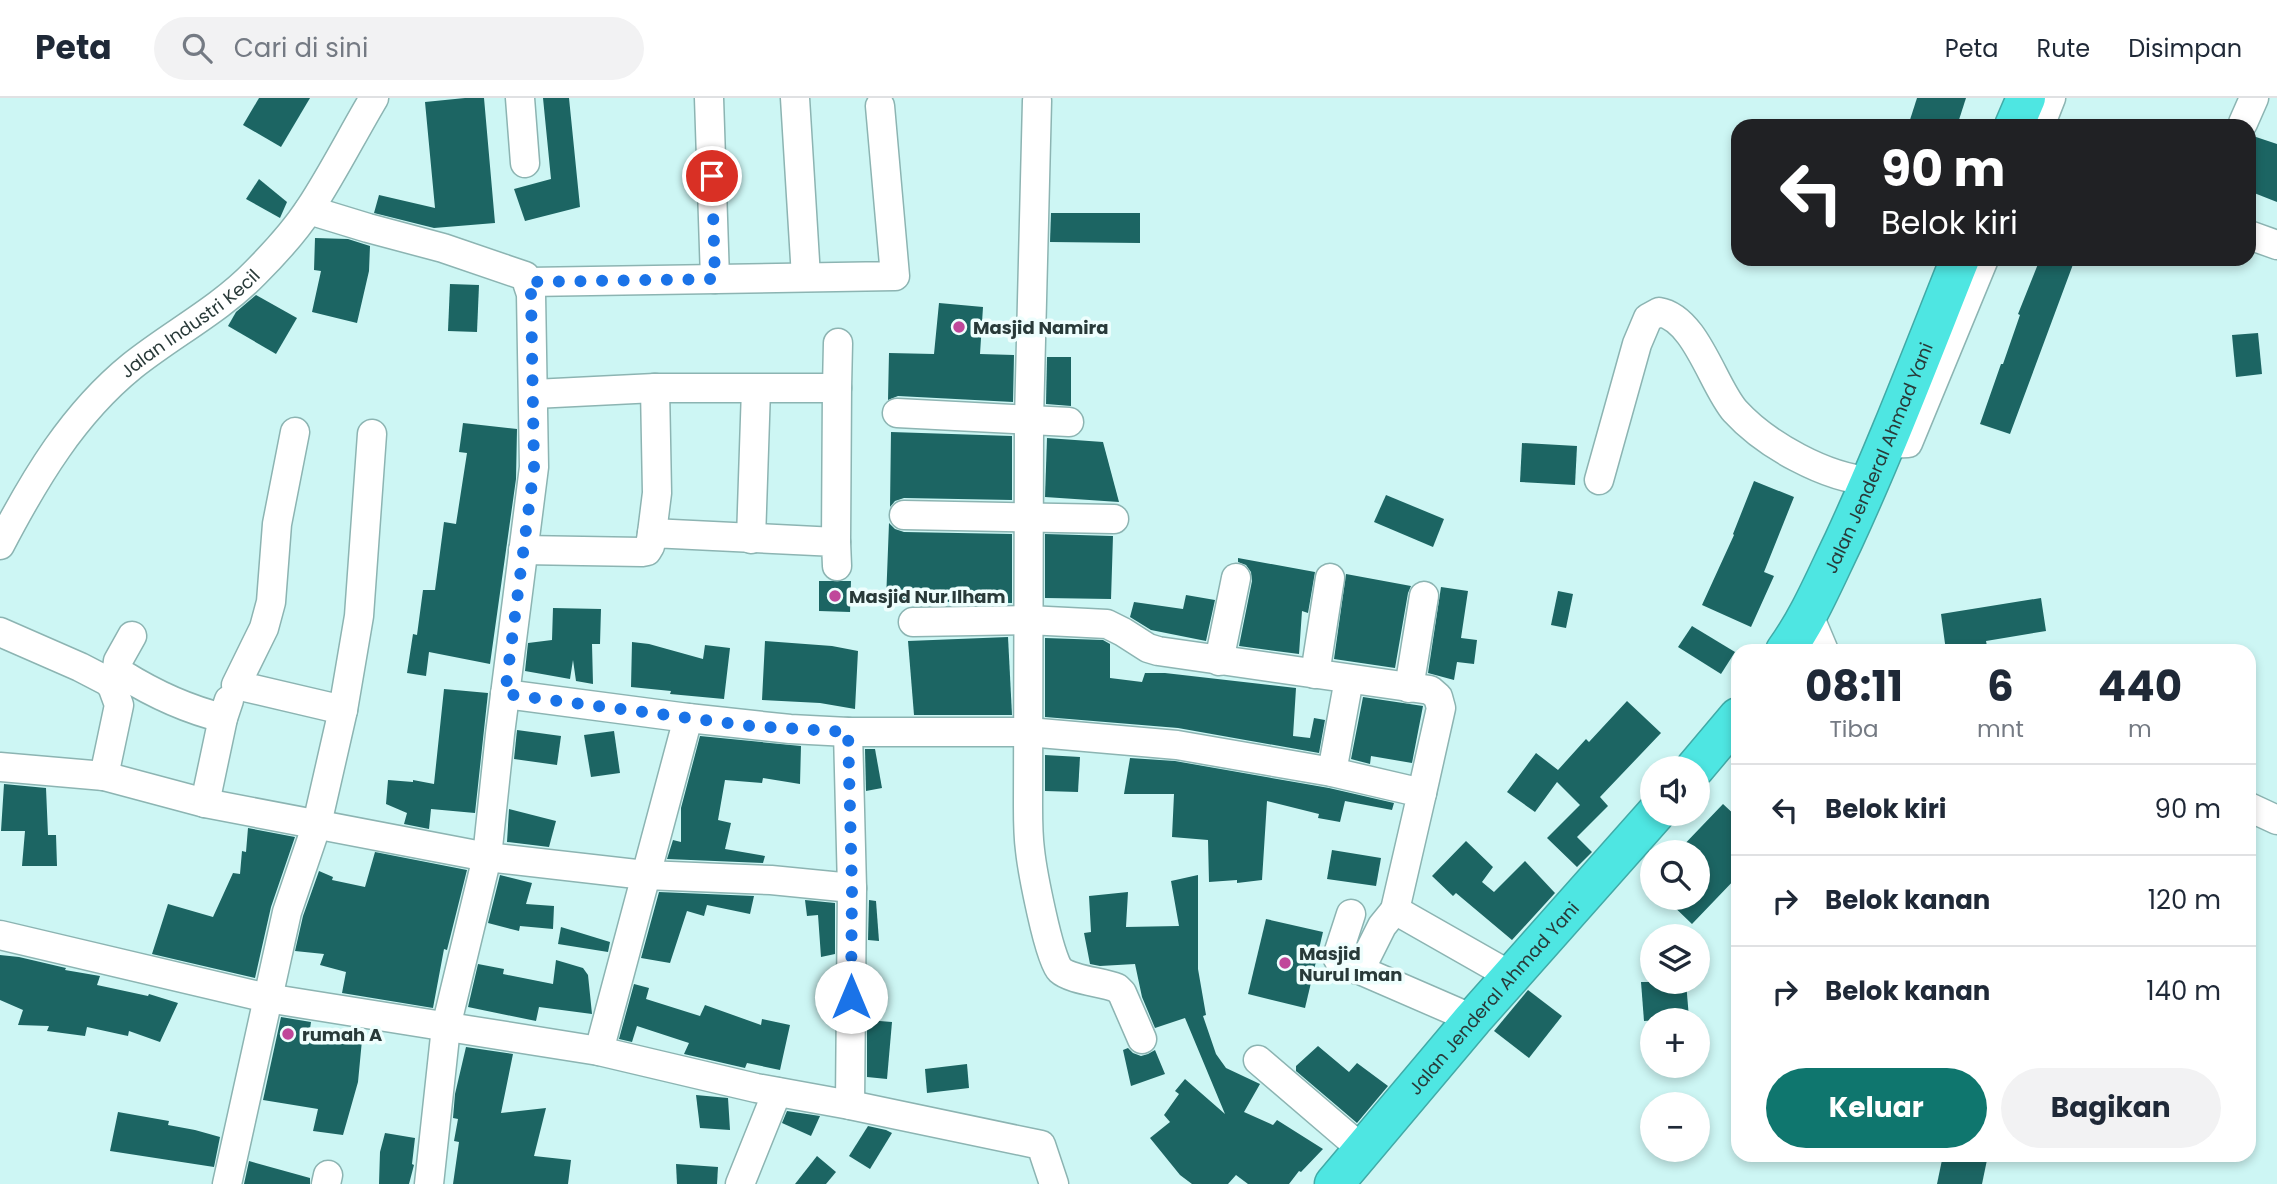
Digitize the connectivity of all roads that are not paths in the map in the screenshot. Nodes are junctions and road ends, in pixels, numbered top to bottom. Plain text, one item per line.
1 (374, 98) edge
2 (520, 98) edge
3 (709, 98) edge
4 (795, 98) edge
5 (2026, 98) edge
6 (2051, 98) edge
7 (1037, 101) dead end
8 (880, 106) dead end
9 (2017, 119) edge
10 (2043, 119) edge
11 (525, 163) dead end
12 (309, 210) junction
13 (2256, 238) edge
14 (2277, 245) edge
15 (1957, 266) edge
16 (1981, 266) edge
17 (806, 277) junction
18 (715, 279) junction
19 (528, 282) junction
20 (838, 342) dead end
21 (655, 388) junction
22 (837, 388) junction
23 (756, 389) junction
24 (534, 394) junction
25 (897, 413) dead end
26 (1029, 420) junction
27 (1069, 422) dead end
28 (295, 432) dead end
29 (372, 435) dead end
30 (1886, 444) junction
31 (1599, 480) dead end
32 (1871, 481) junction
33 (904, 515) dead end
34 (1028, 518) junction
35 (1114, 519) dead end
36 (652, 533) junction
37 (751, 539) junction
38 (0, 545) edge
39 (523, 550) junction
40 (1236, 578) dead end
41 (1330, 578) dead end
42 (1424, 596) dead end
43 (1808, 613) junction
44 (1028, 620) junction
45 (914, 622) dead end
46 (0, 632) edge
47 (132, 636) dead end
48 (1790, 644) edge
49 (1821, 644) edge
50 (1219, 661) junction
51 (1315, 674) junction
52 (1349, 679) junction
53 (236, 685) junction
54 (1409, 688) junction
55 (505, 694) junction
56 (343, 710) junction
57 (223, 718) junction
58 (688, 718) junction
59 (1731, 725) edge
60 (848, 732) junction
61 (1028, 732) junction
62 (1705, 756) edge
63 (0, 767) edge
64 (1332, 772) junction
65 (104, 776) junction
66 (1422, 793) junction
67 (205, 803) junction
68 (2256, 810) edge
69 (2277, 820) edge
70 (317, 824) junction
71 (1644, 826) edge
72 (487, 857) junction
73 (645, 875) junction
74 (852, 888) junction
75 (1395, 910) junction
76 (1351, 914) dead end
77 (0, 934) edge
78 (1360, 970) junction
79 (1511, 976) junction
80 (267, 999) junction
81 (1473, 1019) junction
82 (446, 1027) junction
83 (1142, 1039) dead end
84 (599, 1051) junction
85 (1258, 1060) dead end
86 (777, 1092) junction
87 (850, 1105) junction
88 (1363, 1150) junction
89 (227, 1184) edge
90 (429, 1184) edge
91 (740, 1184) edge
92 (1054, 1184) edge
93 (1334, 1184) edge

1 - 12 street, Jalan Industri Kecil
2 - 11 street
3 - 18 street
4 - 17 street
5 - 9 highway
6 - 10 street
7 - 26 street
8 - 17 street
12 - 19 street
12 - 38 street, Jalan Industri Kecil
13 - 14 street
15 - 30 highway, Jalan Jenderal Ahmad Yani
16 - 30 street
17 - 18 street
18 - 19 street
19 - 24 street
20 - 22 street
21 - 23 street
21 - 24 street
21 - 36 street
22 - 23 street
22 - 37 street
23 - 37 street
24 - 39 street
25 - 26 street
26 - 27 street
26 - 34 street
28 - 53 street
29 - 56 street
30 - 32 highway, Jalan Jenderal Ahmad Yani
31 - 32 street
32 - 43 highway, Jalan Jenderal Ahmad Yani
33 - 34 street
34 - 35 street
34 - 44 street
36 - 37 street
36 - 39 street
39 - 55 street
40 - 50 street
41 - 51 street
42 - 54 street
43 - 48 highway, Jalan Jenderal Ahmad Yani
43 - 49 street
44 - 45 street
44 - 50 street
44 - 61 street
46 - 65 street
47 - 57 street
50 - 51 street
51 - 52 street
52 - 54 street
52 - 64 street
53 - 56 street
53 - 57 street
54 - 66 street
55 - 58 street
55 - 72 street
56 - 70 street
57 - 67 street
58 - 60 street
58 - 73 street
59 - 62 highway
60 - 61 street
60 - 74 street
61 - 64 street
61 - 83 street
63 - 65 street
64 - 66 street
65 - 67 street
66 - 75 street
67 - 70 street
68 - 69 street
70 - 72 street
70 - 80 street
71 - 79 highway, Jalan Jenderal Ahmad Yani
72 - 73 street
72 - 82 street
73 - 74 street
73 - 84 street
74 - 87 street
75 - 78 street
75 - 79 street
76 - 78 street
77 - 80 street
78 - 81 street
79 - 81 highway, Jalan Jenderal Ahmad Yani
80 - 82 street
80 - 89 street
81 - 88 highway, Jalan Jenderal Ahmad Yani
82 - 84 street
82 - 90 street
84 - 86 street
85 - 88 street
86 - 87 street
86 - 91 street
87 - 92 street
88 - 93 highway, Jalan Jenderal Ahmad Yani

